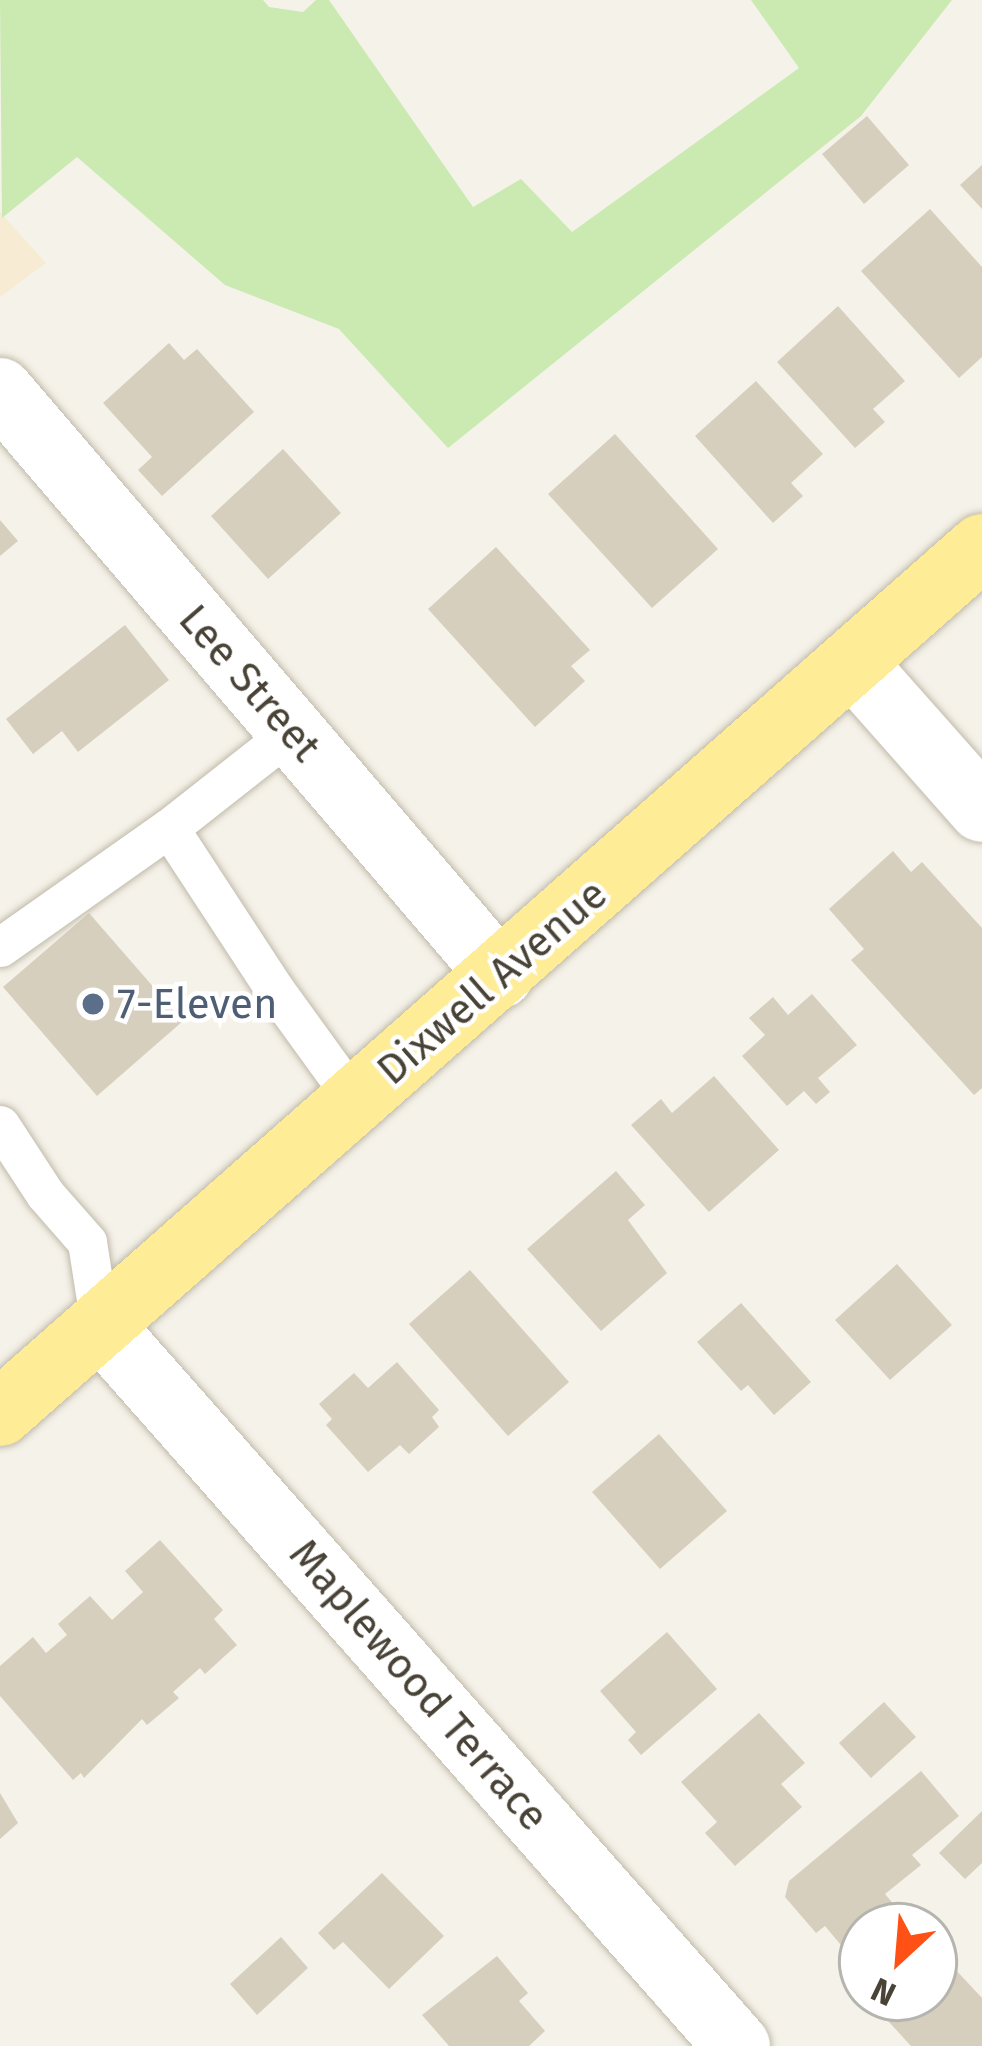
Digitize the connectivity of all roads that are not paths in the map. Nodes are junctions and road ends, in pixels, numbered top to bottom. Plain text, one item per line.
1 (0, 391) edge
2 (982, 547) edge
3 (852, 662) junction
4 (291, 732) junction
5 (982, 809) edge
6 (169, 828) junction
7 (0, 946) edge
8 (500, 976) junction
9 (356, 1102) junction
10 (0, 1125) edge
11 (100, 1325) junction
12 (0, 1413) edge
13 (737, 2046) edge

1 - 4 street, Lee Street
2 - 3 main road, Dixwell Avenue
3 - 5 street
3 - 8 main road, Dixwell Avenue
4 - 6 lane
4 - 8 street, Lee Street
6 - 7 lane
6 - 9 lane
8 - 9 main road, Dixwell Avenue
9 - 11 main road, Dixwell Avenue
10 - 11 lane
11 - 12 main road, Dixwell Avenue
11 - 13 street, Maplewood Terrace

